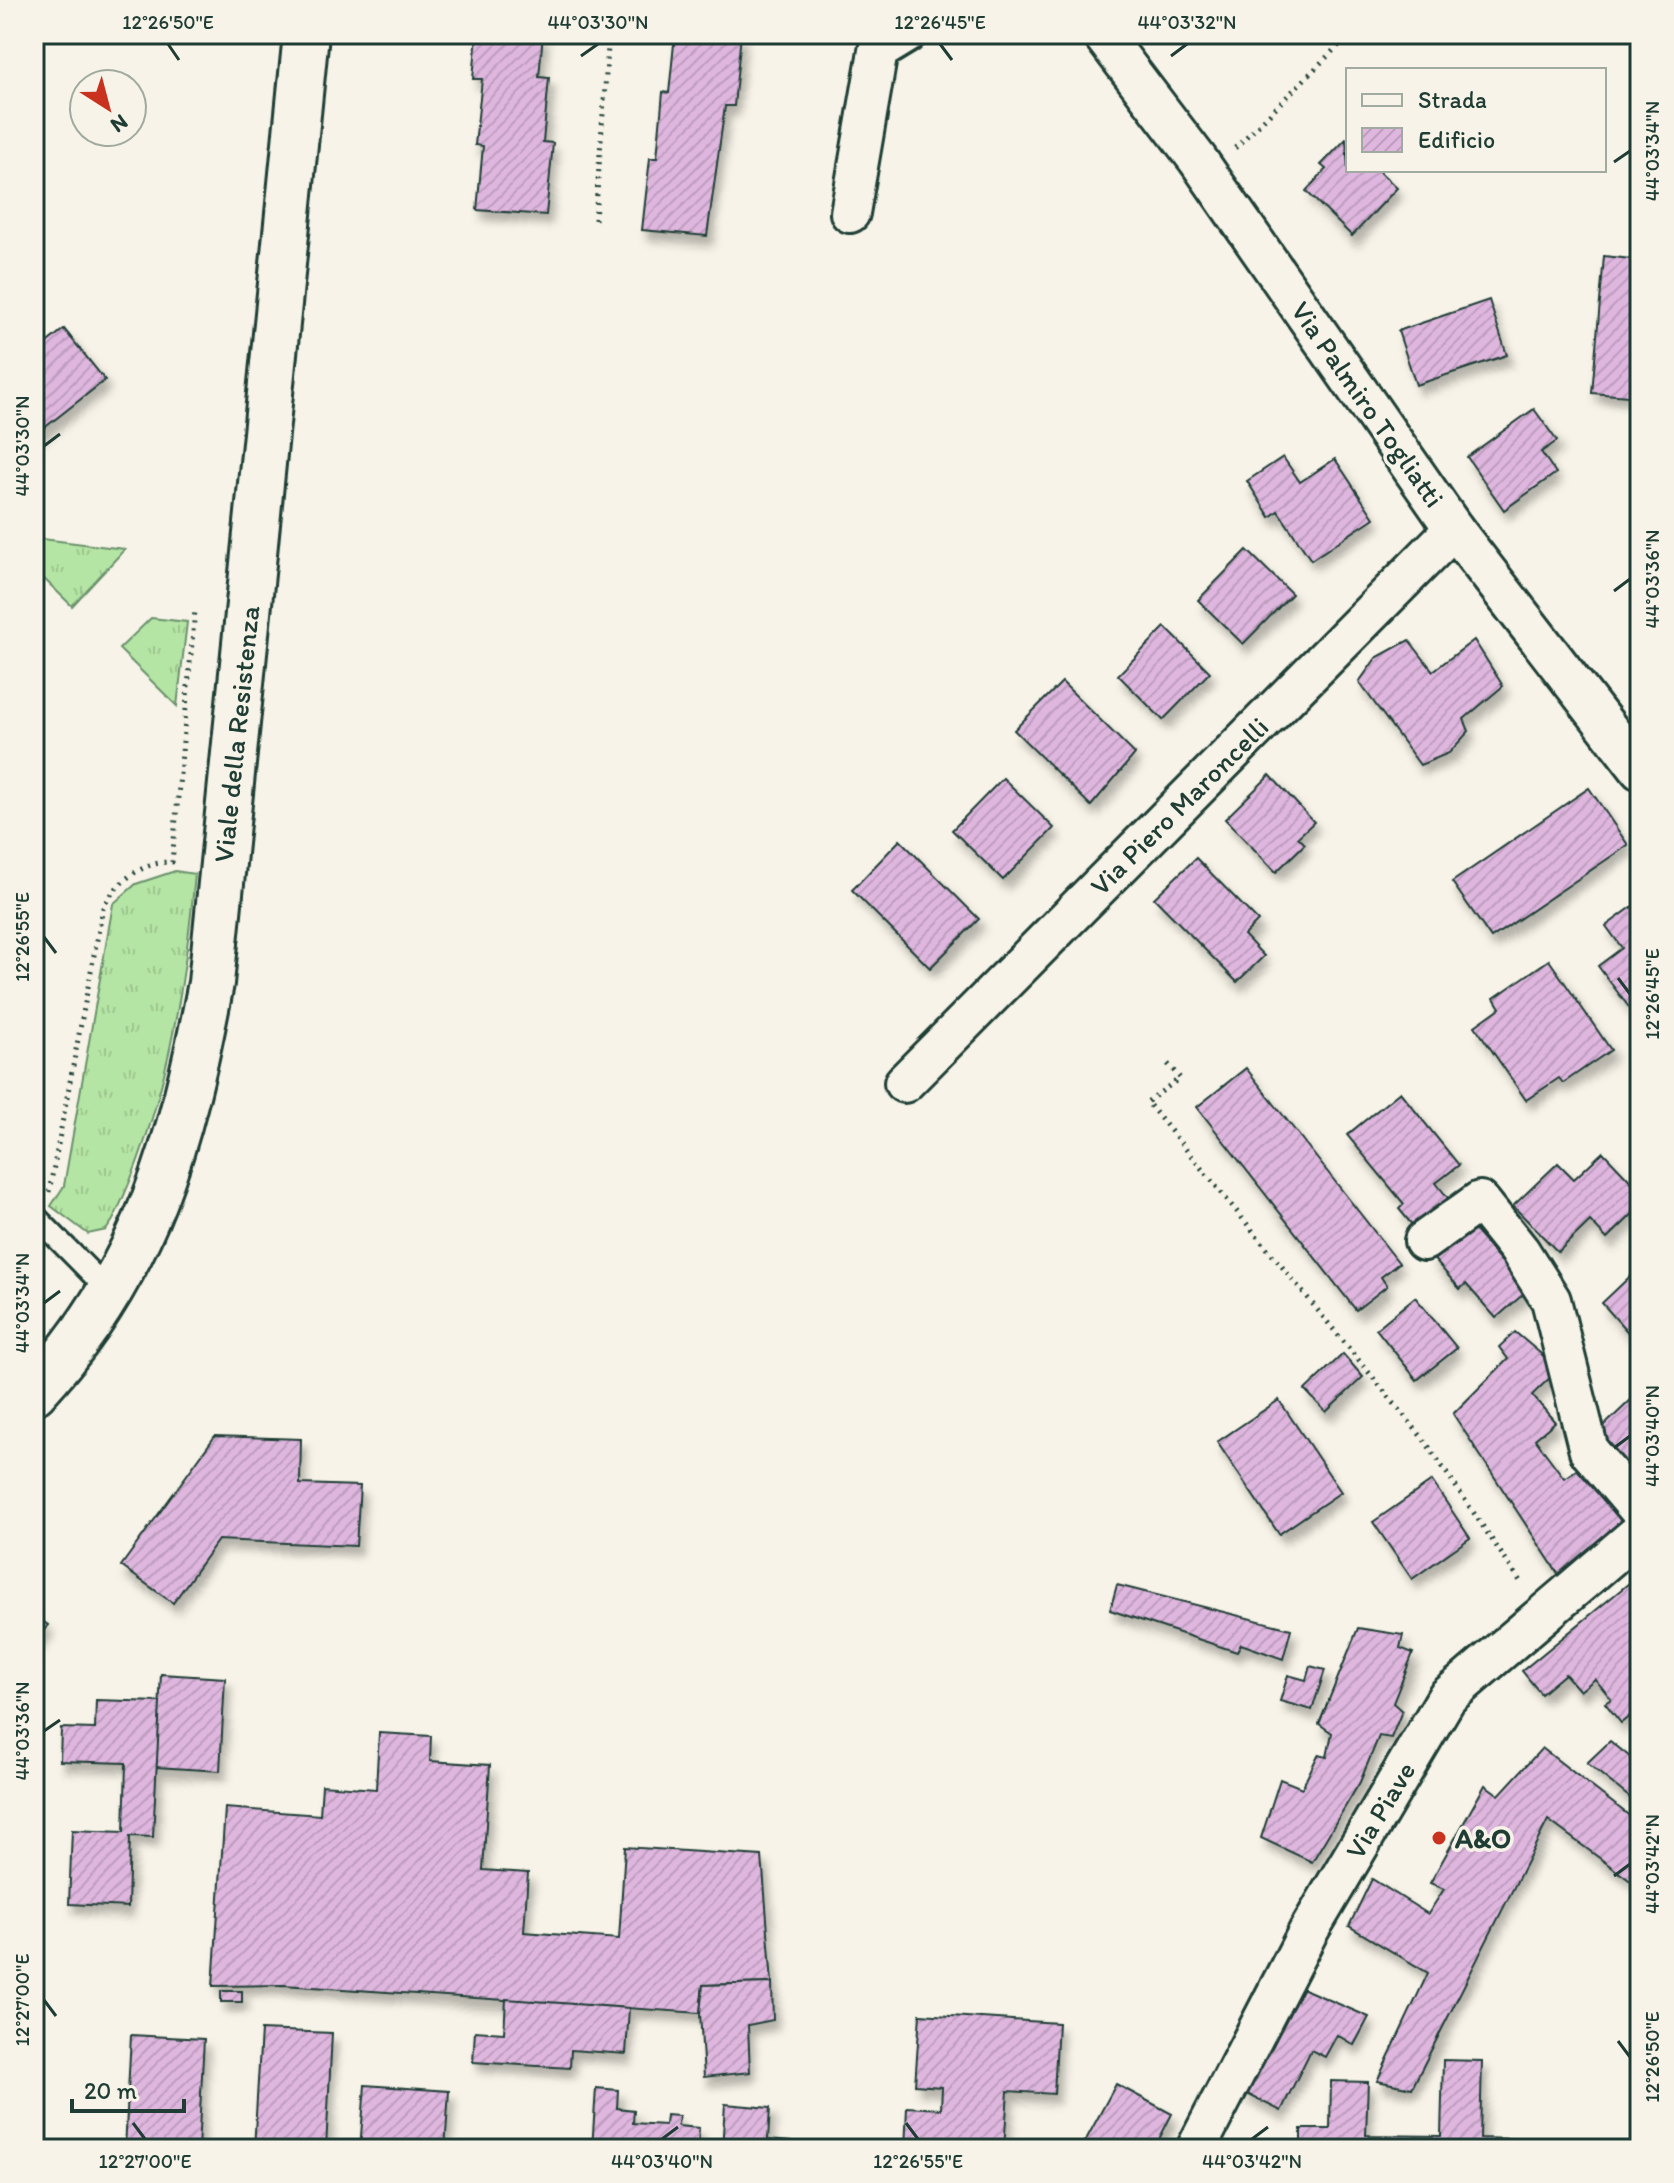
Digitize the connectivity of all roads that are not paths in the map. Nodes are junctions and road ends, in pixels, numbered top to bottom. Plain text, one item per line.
1 (306, 34) edge
2 (1102, 34) edge
3 (888, 40) edge
4 (850, 213) dead end
5 (1454, 529) junction
6 (1640, 770) edge
7 (904, 1083) dead end
8 (40, 1208) edge
9 (1424, 1241) dead end
10 (112, 1294) junction
11 (34, 1392) edge
12 (1640, 1511) edge
13 (1640, 1532) edge
14 (1196, 2149) edge

1 - 10 street, Viale della Resistenza
2 - 5 street, Via Palmiro Togliatti
3 - 4 street
5 - 6 street, Via Palmiro Togliatti
5 - 7 street, Via Piero Maroncelli
8 - 10 lane
9 - 12 street
10 - 11 street, Viale della Resistenza
13 - 14 street, Via Piave

